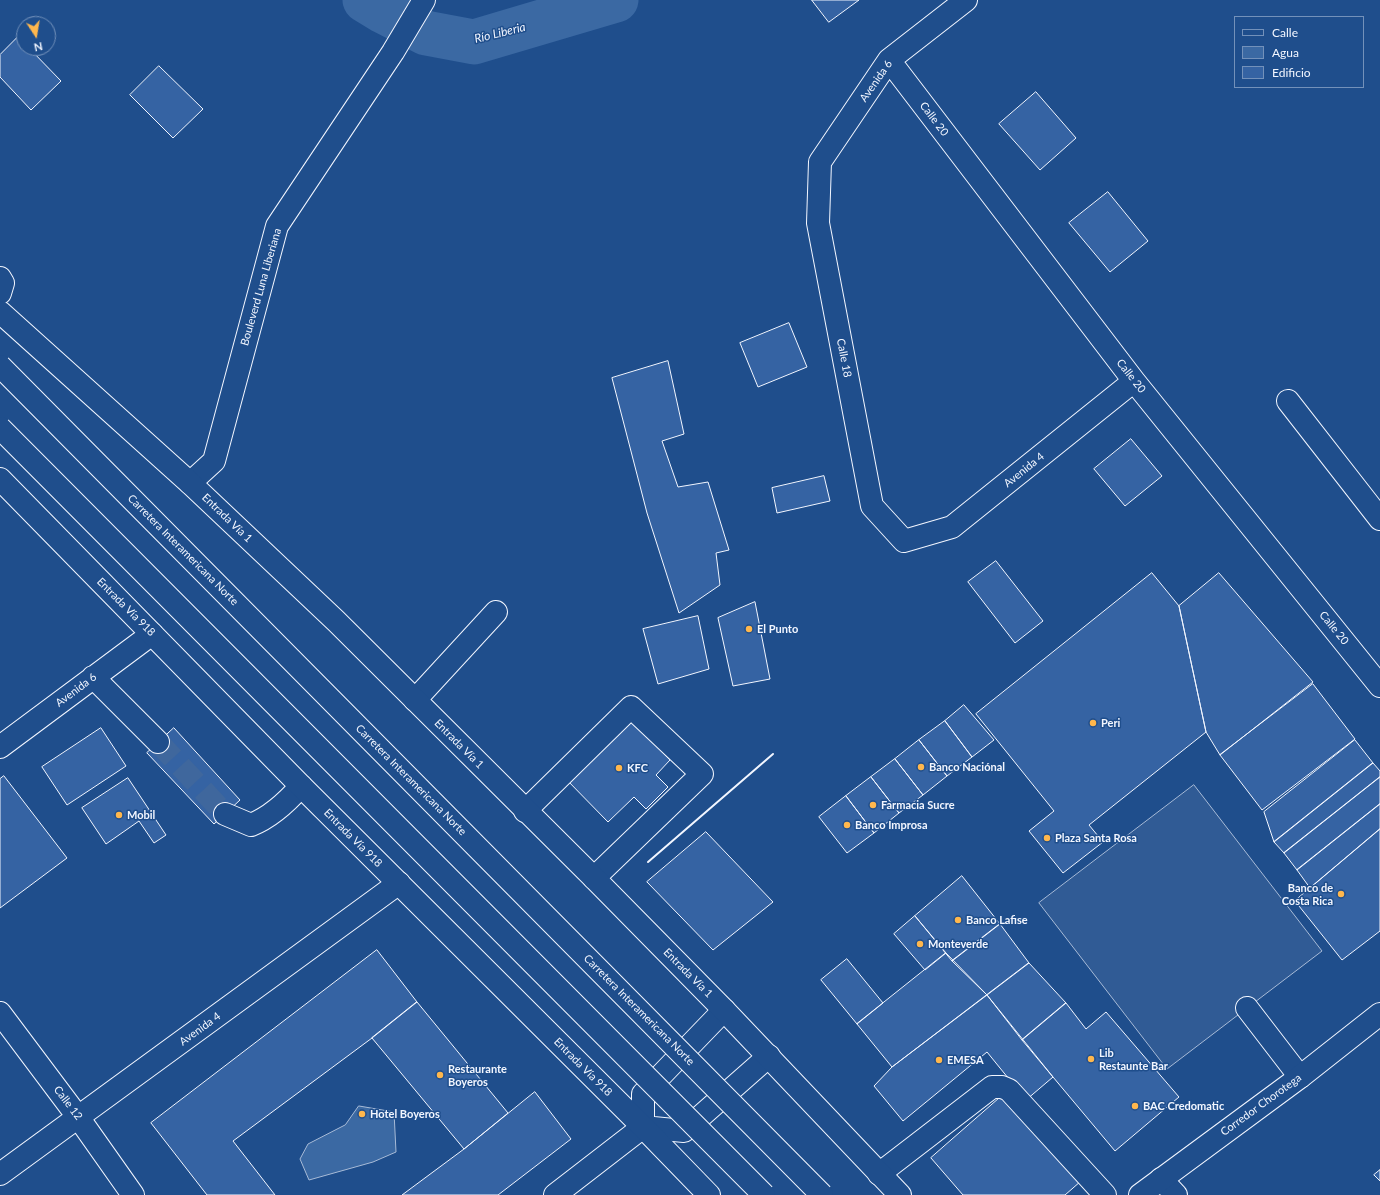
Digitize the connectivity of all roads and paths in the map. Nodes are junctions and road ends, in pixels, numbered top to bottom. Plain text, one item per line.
1 (424, 0) edge
2 (966, 0) edge
3 (889, 60) junction
4 (820, 162) joint
5 (0, 278) edge
6 (0, 294) edge
7 (0, 312) edge
8 (0, 366) edge
9 (1134, 381) junction
10 (1288, 401) dead end
11 (0, 428) edge
12 (0, 479) edge
13 (190, 483) junction
14 (1380, 519) edge
15 (904, 541) joint
16 (496, 612) dead end
17 (152, 634) junction
18 (93, 677) junction
19 (1380, 686) edge
20 (415, 700) junction
21 (158, 742) tunnel mouth
22 (0, 747) edge
23 (300, 786) junction
24 (526, 811) junction
25 (225, 814) tunnel mouth
26 (594, 878) junction
27 (399, 883) junction
28 (1247, 1008) dead end
29 (724, 1010) junction
30 (0, 1013) edge
31 (1380, 1014) edge
32 (769, 1056) junction
33 (1300, 1077) junction
34 (78, 1117) junction
35 (643, 1126) junction
36 (0, 1174) edge
37 (879, 1174) junction
38 (1161, 1179) junction
39 (133, 1195) edge
40 (556, 1195) edge
41 (709, 1195) edge
42 (764, 1195) edge
43 (822, 1195) edge
44 (900, 1195) edge
45 (1105, 1195) edge
46 (1140, 1195) edge
47 (1176, 1195) edge

1 - 13 main road, Bouleverd Luna Liberiana
2 - 3 main road, Avenida 6
3 - 4 main road, Avenida 6
3 - 9 main road, Calle 20
4 - 15 main road, Calle 18
5 - 6 main road
7 - 13 main road, Entrada Vía 1
8 - 43 main road, Carretera Interamericana Norte, bridge
9 - 15 main road, Avenida 4
9 - 19 main road, Calle 20
10 - 14 main road
11 - 42 main road, bridge
12 - 17 main road, Entrada Vía 918
13 - 20 main road, Entrada Vía 1
16 - 20 main road
17 - 18 main road, Avenida 6
17 - 23 main road, Entrada Vía 918
18 - 21 main road
18 - 22 main road, Avenida 6
20 - 24 main road, Entrada Vía 1
23 - 25 main road
23 - 27 main road, Entrada Vía 918
24 - 26 main road, Entrada Vía 1
24 - 26 main road
26 - 29 main road, Entrada Vía 1
27 - 34 main road, Avenida 4
27 - 35 main road, Entrada Vía 918
28 - 33 main road
29 - 32 main road, Entrada Vía 1
29 - 35 main road
30 - 34 main road, Calle 12
31 - 33 main road, Corredor Chorotega
32 - 35 main road
32 - 37 main road, Entrada Vía 1
33 - 38 main road, Corredor Chorotega
34 - 36 main road, Avenida 4
34 - 39 main road, Calle 12
35 - 40 main road
35 - 41 main road, Entrada Vía 918
37 - 44 main road, Entrada Vía 1
37 - 45 main road
38 - 46 main road, Corredor Chorotega
38 - 47 main road

